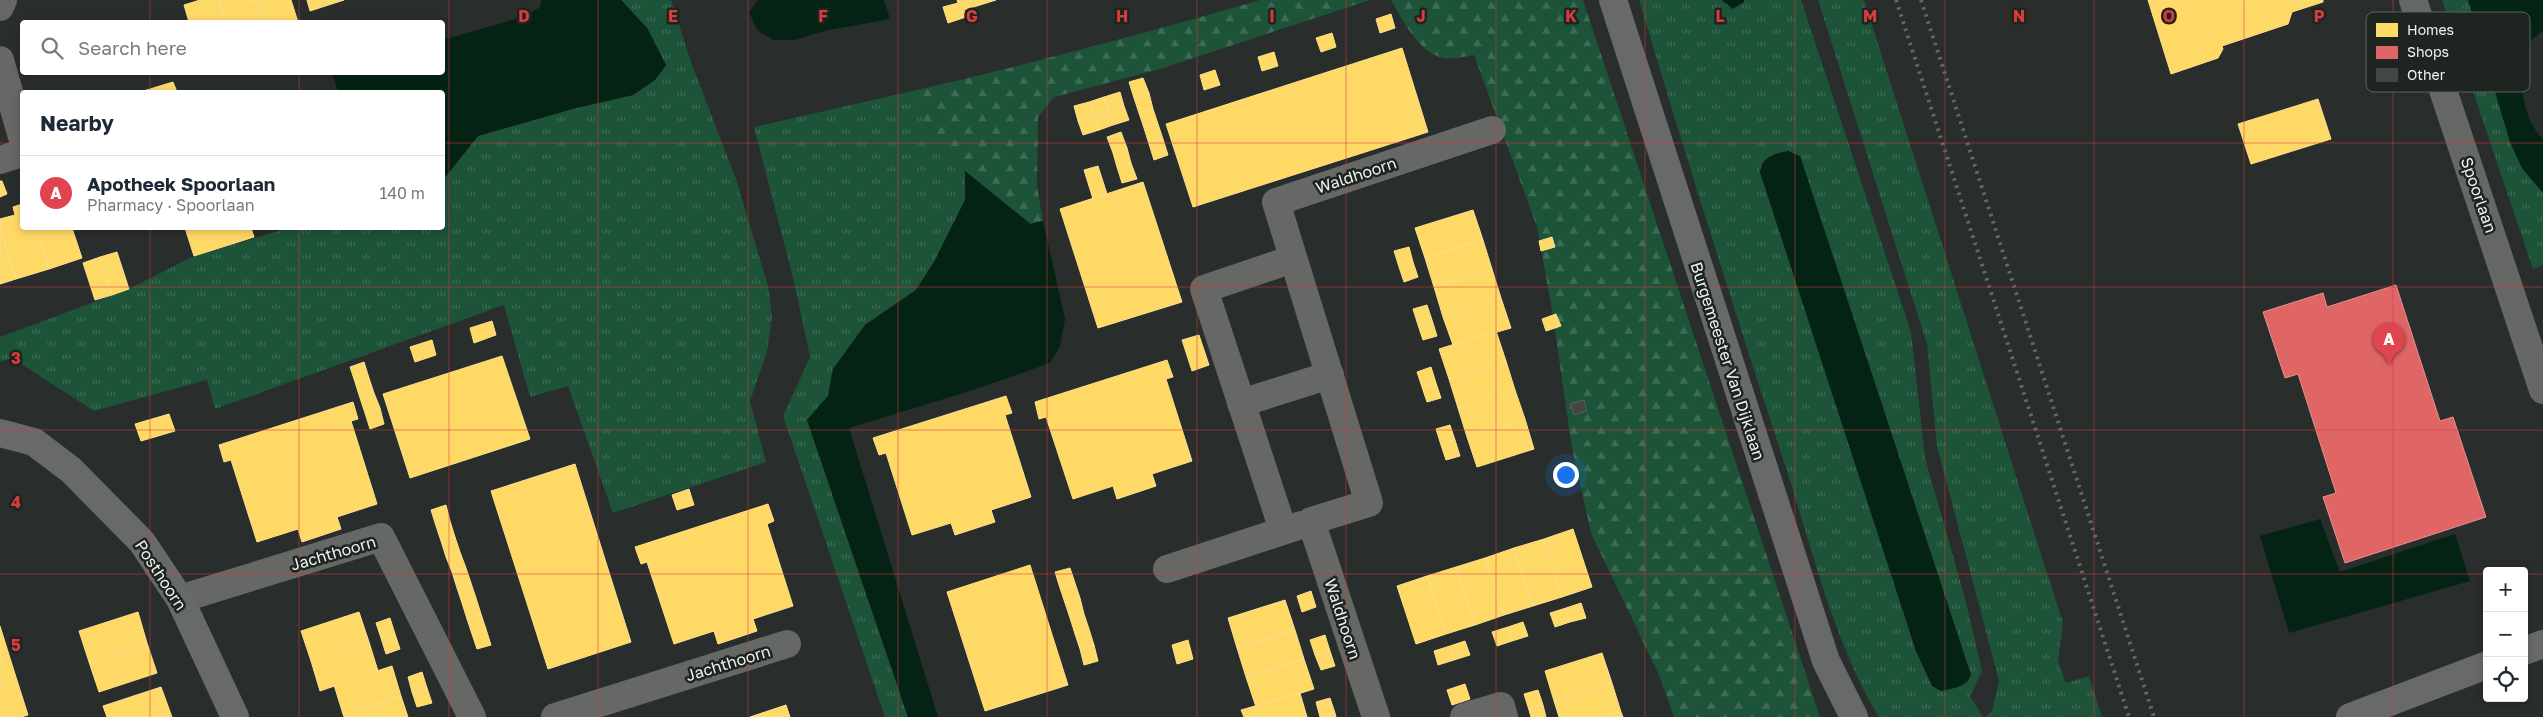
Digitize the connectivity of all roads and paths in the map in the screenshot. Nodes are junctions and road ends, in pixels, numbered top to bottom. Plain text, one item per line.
1 (3, 0) edge
2 (1613, 0) edge
3 (2413, 0) edge
4 (0, 7) edge
5 (2417, 12) edge
6 (0, 60) edge
7 (2444, 92) edge
8 (20, 130) edge
9 (1492, 130) dead end
10 (20, 153) edge
11 (0, 160) edge
12 (1293, 259) junction
13 (1330, 375) junction
14 (2543, 390) edge
15 (1241, 403) junction
16 (0, 433) edge
17 (1311, 521) junction
18 (1283, 530) junction
19 (1167, 569) dead end
20 (180, 599) junction
21 (787, 644) dead end
22 (2543, 644) edge
23 (2528, 650) edge
24 (2483, 667) edge
25 (235, 717) edge
26 (472, 717) edge
27 (555, 717) edge
28 (1376, 717) edge
29 (1464, 717) edge
30 (1504, 717) edge
31 (1854, 717) edge
32 (2350, 717) edge

1 - 4 street
2 - 31 street, Burgemeester Van Dijklaan
3 - 5 street, Spoorlaan
6 - 8 street
7 - 14 street, Spoorlaan
9 - 12 street, Waldhoorn
10 - 11 street
12 - 13 street, Waldhoorn
12 - 15 street
13 - 15 street
13 - 17 street, Waldhoorn
15 - 18 street
16 - 20 street, Posthoorn
17 - 18 street, Waldhoorn
17 - 28 street, Waldhoorn
18 - 19 street, Waldhoorn
20 - 25 street, Posthoorn
20 - 26 street, Jachthoorn
21 - 27 street, Jachthoorn
22 - 23 street
24 - 32 street
29 - 30 street

